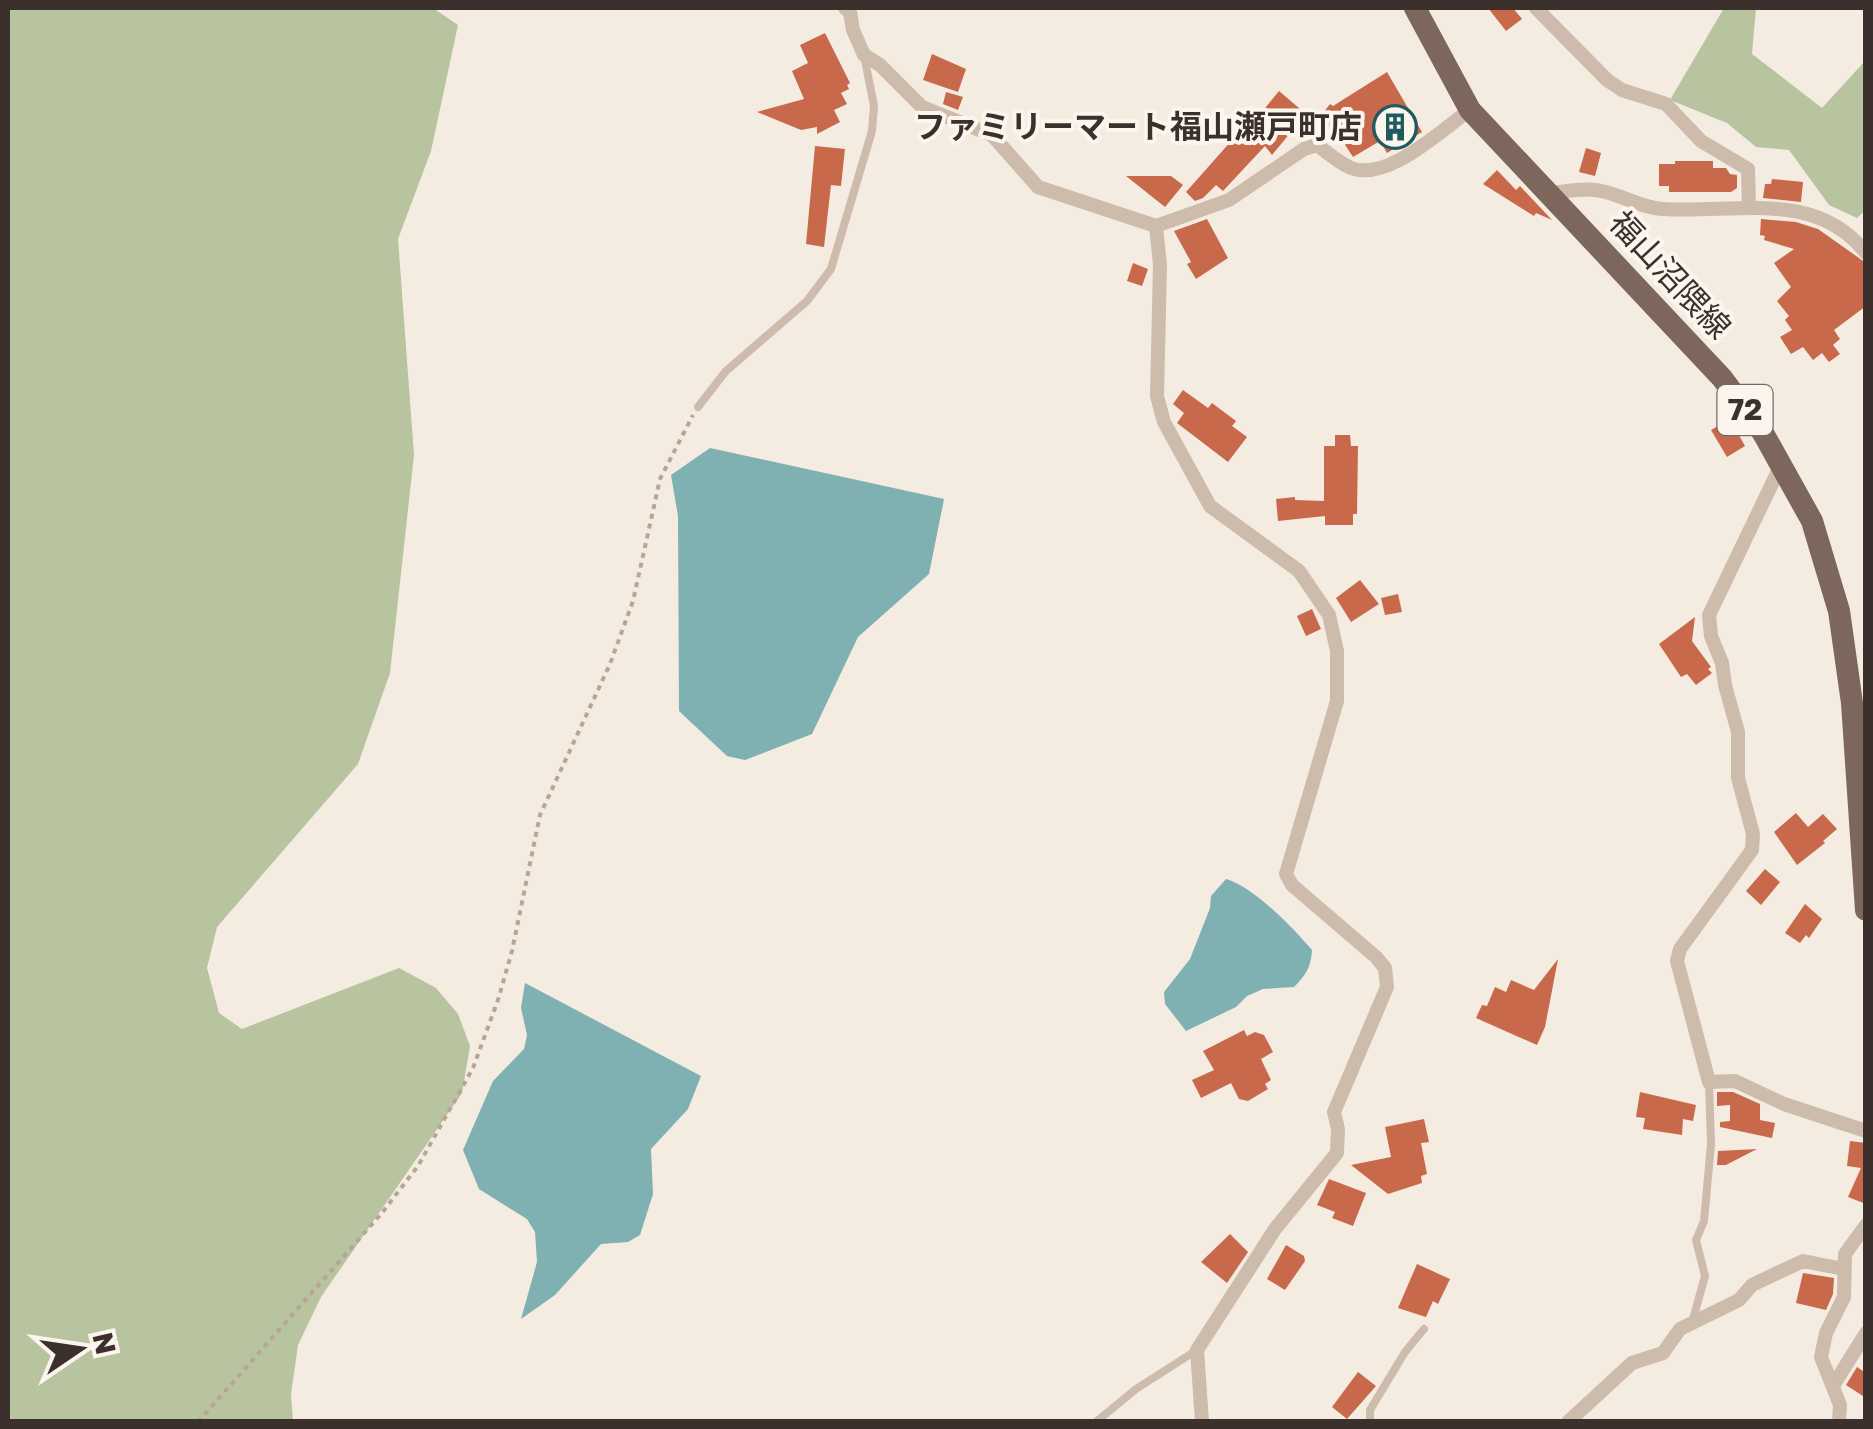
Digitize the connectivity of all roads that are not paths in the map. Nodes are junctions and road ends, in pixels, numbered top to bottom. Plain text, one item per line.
1 (1415, 8) edge
2 (1536, 8) edge
3 (850, 9) edge
4 (864, 55) junction
5 (1470, 110) junction
6 (1549, 193) junction
7 (1750, 208) junction
8 (1156, 226) junction
9 (1866, 253) edge
10 (698, 407) road end
11 (1782, 463) junction
12 (1866, 910) edge
13 (1709, 1082) junction
14 (1866, 1130) edge
15 (1866, 1226) edge
16 (1844, 1269) junction
17 (1692, 1323) junction
18 (1424, 1329) dead end
19 (1866, 1334) edge
20 (1197, 1350) junction
21 (1833, 1386) junction
22 (1096, 1422) edge
23 (1202, 1422) edge
24 (1370, 1422) edge
25 (1568, 1422) edge
26 (1838, 1422) edge

1 - 5 main road, 福山沼隈線 / 72
2 - 7 street
3 - 4 street
4 - 8 street
4 - 10 lane
5 - 6 main road, 福山沼隈線 / 72
5 - 8 street
6 - 7 street
6 - 11 main road, 福山沼隈線 / 72
7 - 9 street
8 - 20 street
11 - 12 main road, 福山沼隈線 / 72
11 - 13 street
13 - 14 street
13 - 17 lane
15 - 16 street
16 - 17 street
16 - 21 street
17 - 25 street
18 - 24 lane
19 - 21 street
20 - 22 lane
20 - 23 street
21 - 26 street

